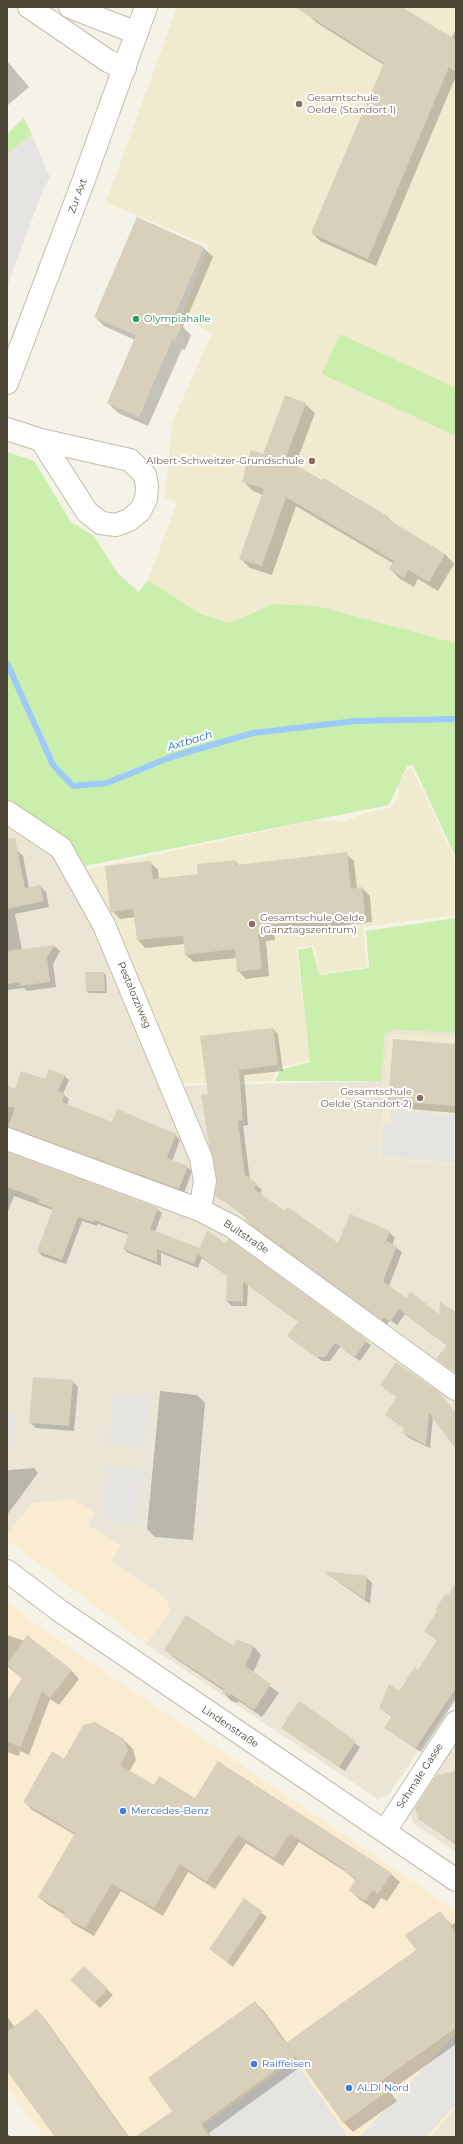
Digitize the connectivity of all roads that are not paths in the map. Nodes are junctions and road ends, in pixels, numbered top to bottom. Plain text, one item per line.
1 (29, 7) edge
2 (70, 7) edge
3 (146, 7) edge
4 (137, 33) junction
5 (125, 68) junction
6 (7, 383) edge
7 (7, 429) edge
8 (41, 440) junction
9 (7, 812) edge
10 (7, 1138) edge
11 (200, 1210) junction
12 (456, 1389) edge
13 (7, 1571) edge
14 (456, 1722) edge
15 (385, 1831) junction
16 (456, 1880) edge

1 - 5 street
2 - 4 street
3 - 4 street, Zur Axt
4 - 5 street, Zur Axt
5 - 6 street, Zur Axt
7 - 8 street
8 - 8 street
9 - 11 street, Pestalozziweg
10 - 11 street, Bultstraße
11 - 12 street, Bultstraße
13 - 15 street, Lindenstraße
14 - 15 street, Schmale Gasse
15 - 16 street, Lindenstraße

